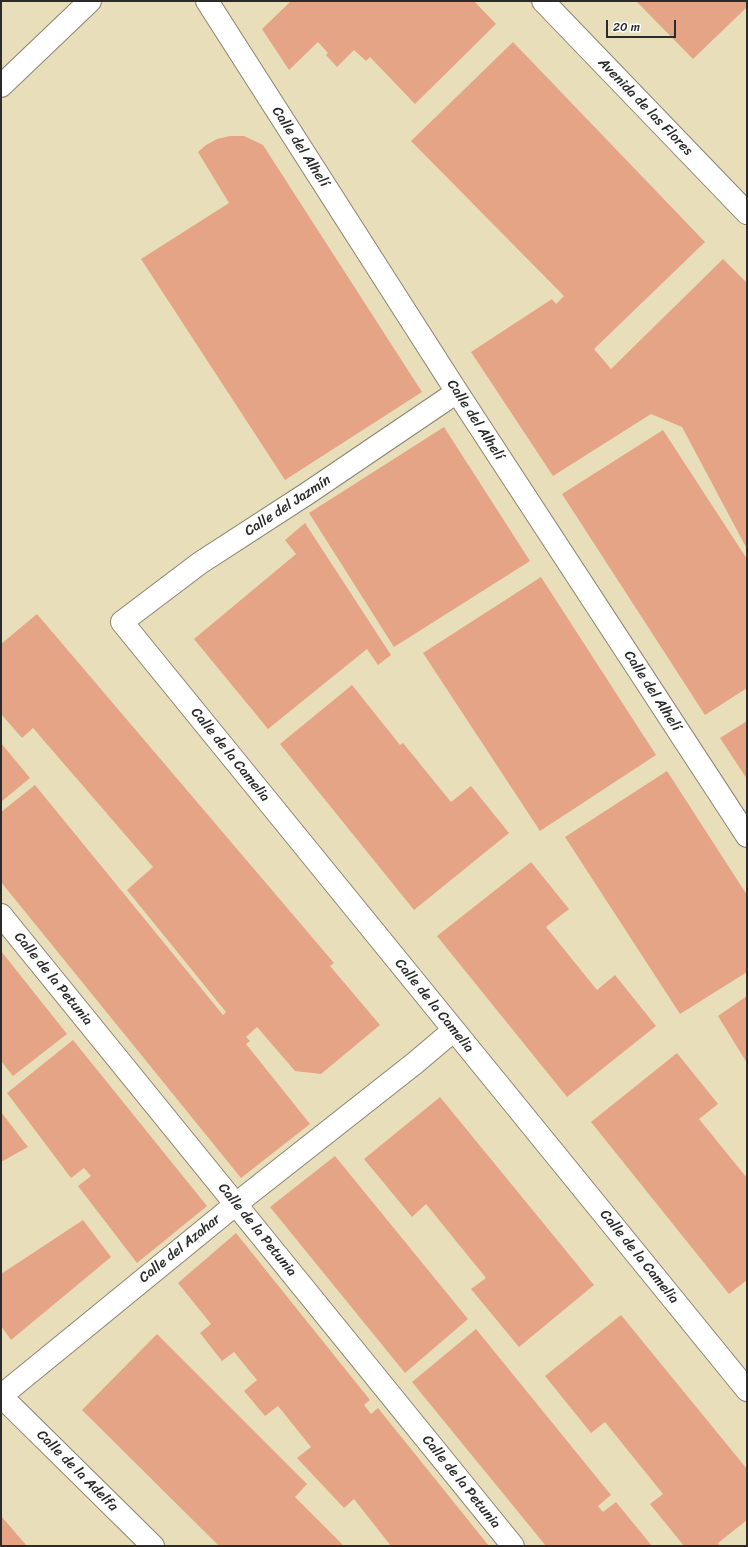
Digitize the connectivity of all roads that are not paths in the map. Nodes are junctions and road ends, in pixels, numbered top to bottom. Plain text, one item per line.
1 (90, 1) edge
2 (207, 1) edge
3 (543, 1) edge
4 (1, 86) edge
5 (747, 213) edge
6 (457, 392) junction
7 (122, 622) joint
8 (747, 836) edge
9 (1, 915) edge
10 (454, 1030) junction
11 (236, 1204) junction
12 (747, 1390) edge
13 (1, 1396) edge
14 (153, 1546) edge
15 (513, 1546) edge

1 - 4 street
2 - 6 street, Calle del Alhelí
3 - 5 street, Avenida de las Flores
6 - 7 street, Calle del Jazmín
6 - 8 street, Calle del Alhelí
7 - 10 street, Calle de la Camelia
9 - 11 street, Calle de la Petunia
10 - 11 street, Calle del Azahar
10 - 12 street, Calle de la Camelia
11 - 13 street, Calle del Azahar
11 - 15 street, Calle de la Petunia
13 - 14 street, Calle de la Adelfa

